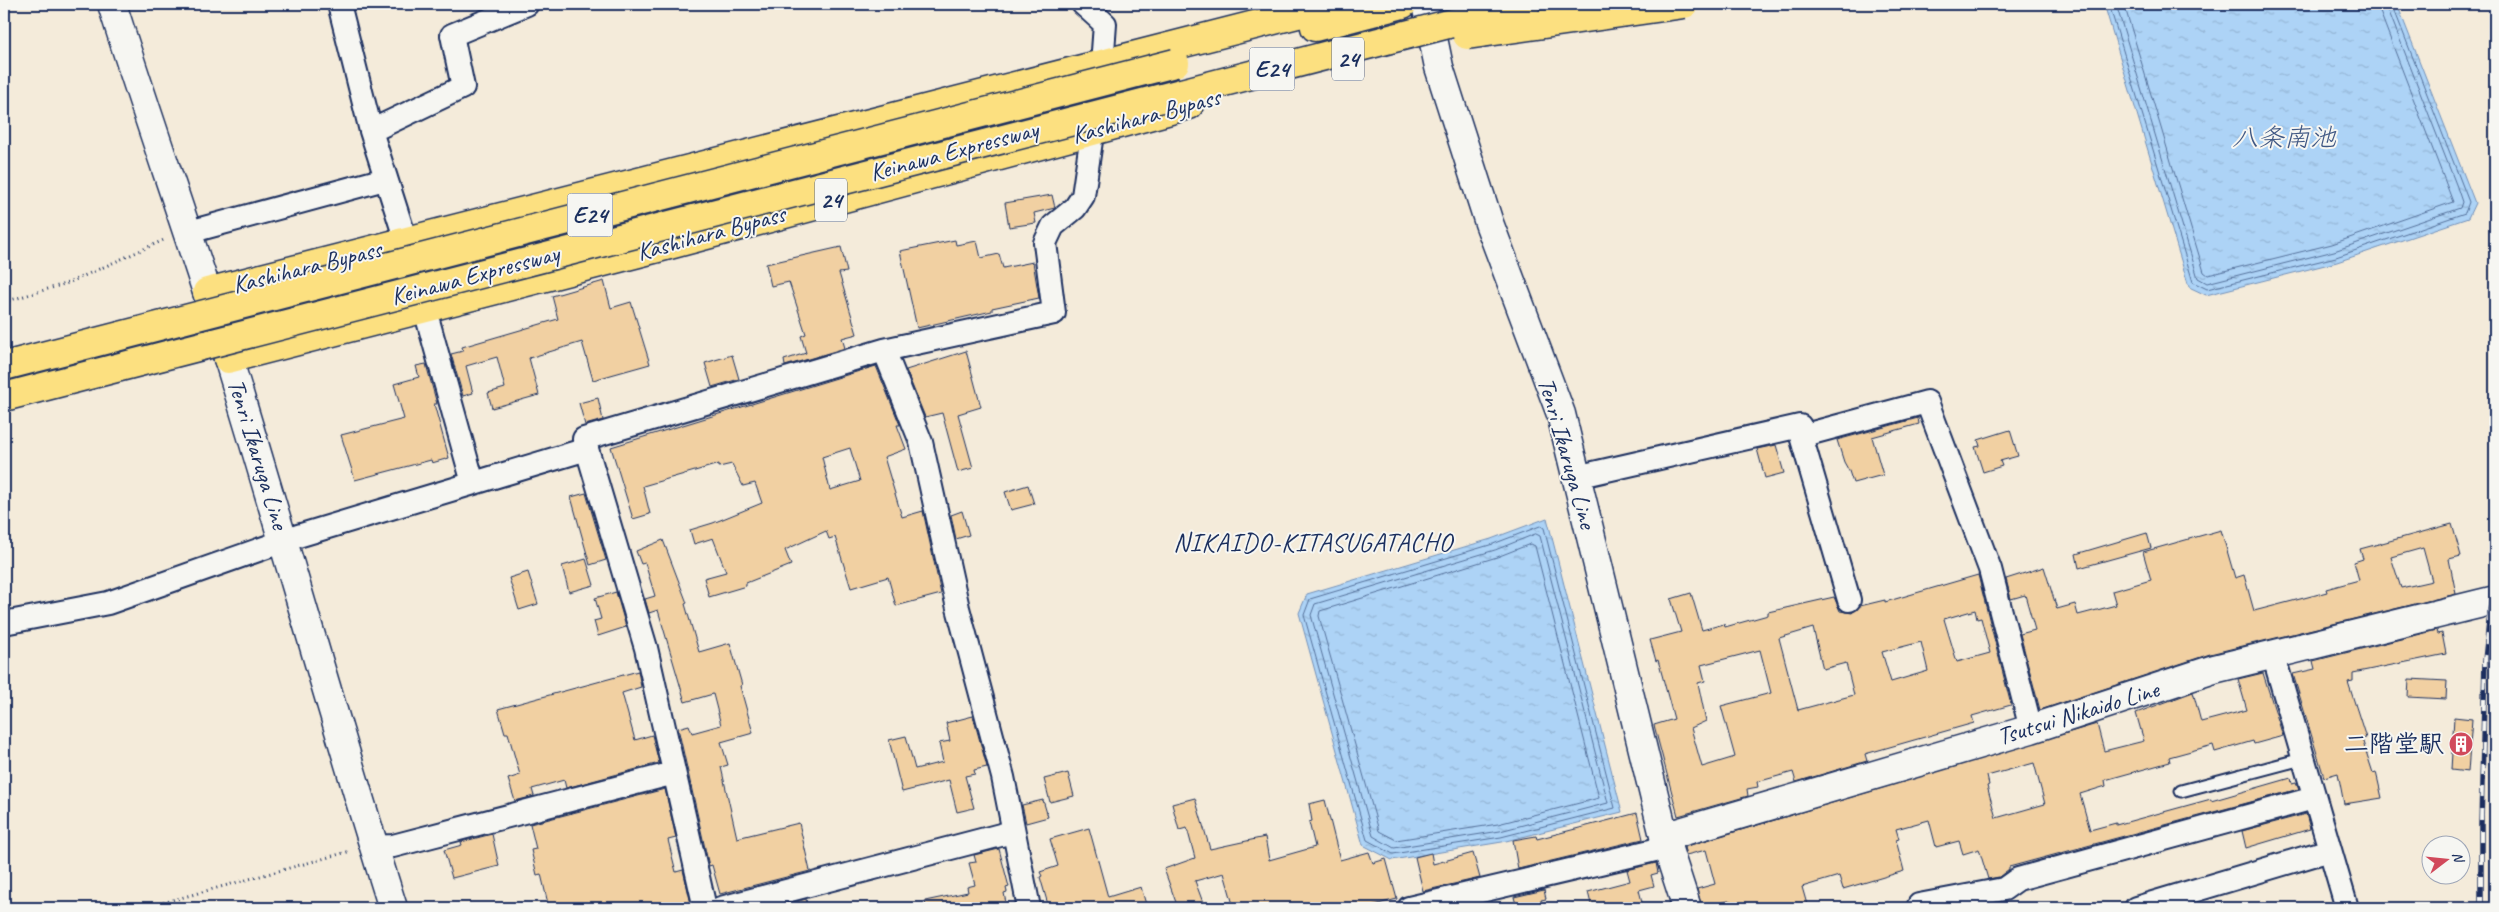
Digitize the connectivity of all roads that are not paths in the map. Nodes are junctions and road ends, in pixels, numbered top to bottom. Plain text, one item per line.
1 (112, 4) edge
2 (339, 4) edge
3 (527, 4) edge
4 (1083, 4) edge
5 (1338, 4) edge
6 (1403, 4) edge
7 (1426, 4) edge
8 (1526, 4) edge
9 (1570, 4) edge
10 (1684, 4) edge
11 (1432, 38) junction
12 (1175, 63) junction
13 (1102, 65) junction
14 (370, 131) junction
15 (1091, 132) junction
16 (1017, 134) junction
17 (385, 179) junction
18 (189, 232) junction
19 (406, 241) junction
20 (207, 292) junction
21 (424, 308) junction
22 (884, 350) junction
23 (228, 359) junction
24 (4, 366) edge
25 (4, 397) edge
26 (1801, 436) junction
27 (586, 449) junction
28 (1576, 476) junction
29 (473, 483) junction
30 (284, 541) junction
31 (1849, 600) dead end
32 (2495, 600) edge
33 (4, 623) edge
34 (2273, 654) junction
35 (2031, 729) junction
36 (2302, 759) junction
37 (674, 773) junction
38 (2182, 791) dead end
39 (2314, 798) junction
40 (1012, 832) junction
41 (1665, 840) junction
42 (374, 847) junction
43 (2330, 850) junction
44 (2006, 899) edge
45 (1919, 905) dead end
46 (393, 908) edge
47 (705, 908) edge
48 (720, 908) edge
49 (1029, 908) edge
50 (1409, 908) edge
51 (1687, 908) edge
52 (2136, 908) edge
53 (2347, 908) edge

1 - 18 main road, Tenri Ikaruga Line
2 - 14 street
3 - 14 street
4 - 13 street
5 - 12 highway, 24
5 - 13 highway, Kashihara Bypass / 24
6 - 12 highway, Keinawa Expressway / E24
7 - 11 main road, Tenri Ikaruga Line
8 - 16 highway, Keinawa Expressway / E24, bridge
9 - 11 highway, Kashihara Bypass / 24
10 - 16 highway, 24, bridge
11 - 15 highway, Kashihara Bypass / 24
11 - 28 main road, Tenri Ikaruga Line
12 - 24 highway, Keinawa Expressway / E24, bridge
13 - 15 street
13 - 19 highway, Kashihara Bypass / 24
14 - 17 street
15 - 21 highway, Kashihara Bypass / 24
15 - 22 street
16 - 25 highway, Keinawa Expressway / E24, bridge
17 - 18 street
17 - 19 street
18 - 20 main road, Tenri Ikaruga Line
19 - 20 highway, Kashihara Bypass / 24
19 - 21 street
20 - 23 main road, Tenri Ikaruga Line
21 - 23 highway, Kashihara Bypass / 24
21 - 29 street
22 - 27 street
22 - 40 street
23 - 30 main road, Tenri Ikaruga Line
26 - 28 street
26 - 31 street
26 - 35 street
27 - 29 street
27 - 37 street
28 - 41 main road, Tenri Ikaruga Line
29 - 30 street
30 - 33 street
30 - 42 main road, Tenri Ikaruga Line
32 - 34 main road, Tsutsui Nikaido Line
34 - 35 main road, Tsutsui Nikaido Line
34 - 36 street
35 - 41 main road, Tsutsui Nikaido Line
36 - 38 lane
36 - 39 street
37 - 42 street
37 - 47 street
39 - 43 street
39 - 44 street
40 - 48 street
40 - 49 street
41 - 50 street
41 - 51 main road, Tenri Ikaruga Line
42 - 46 main road, Tenri Ikaruga Line
43 - 52 street
43 - 53 street
44 - 45 street

